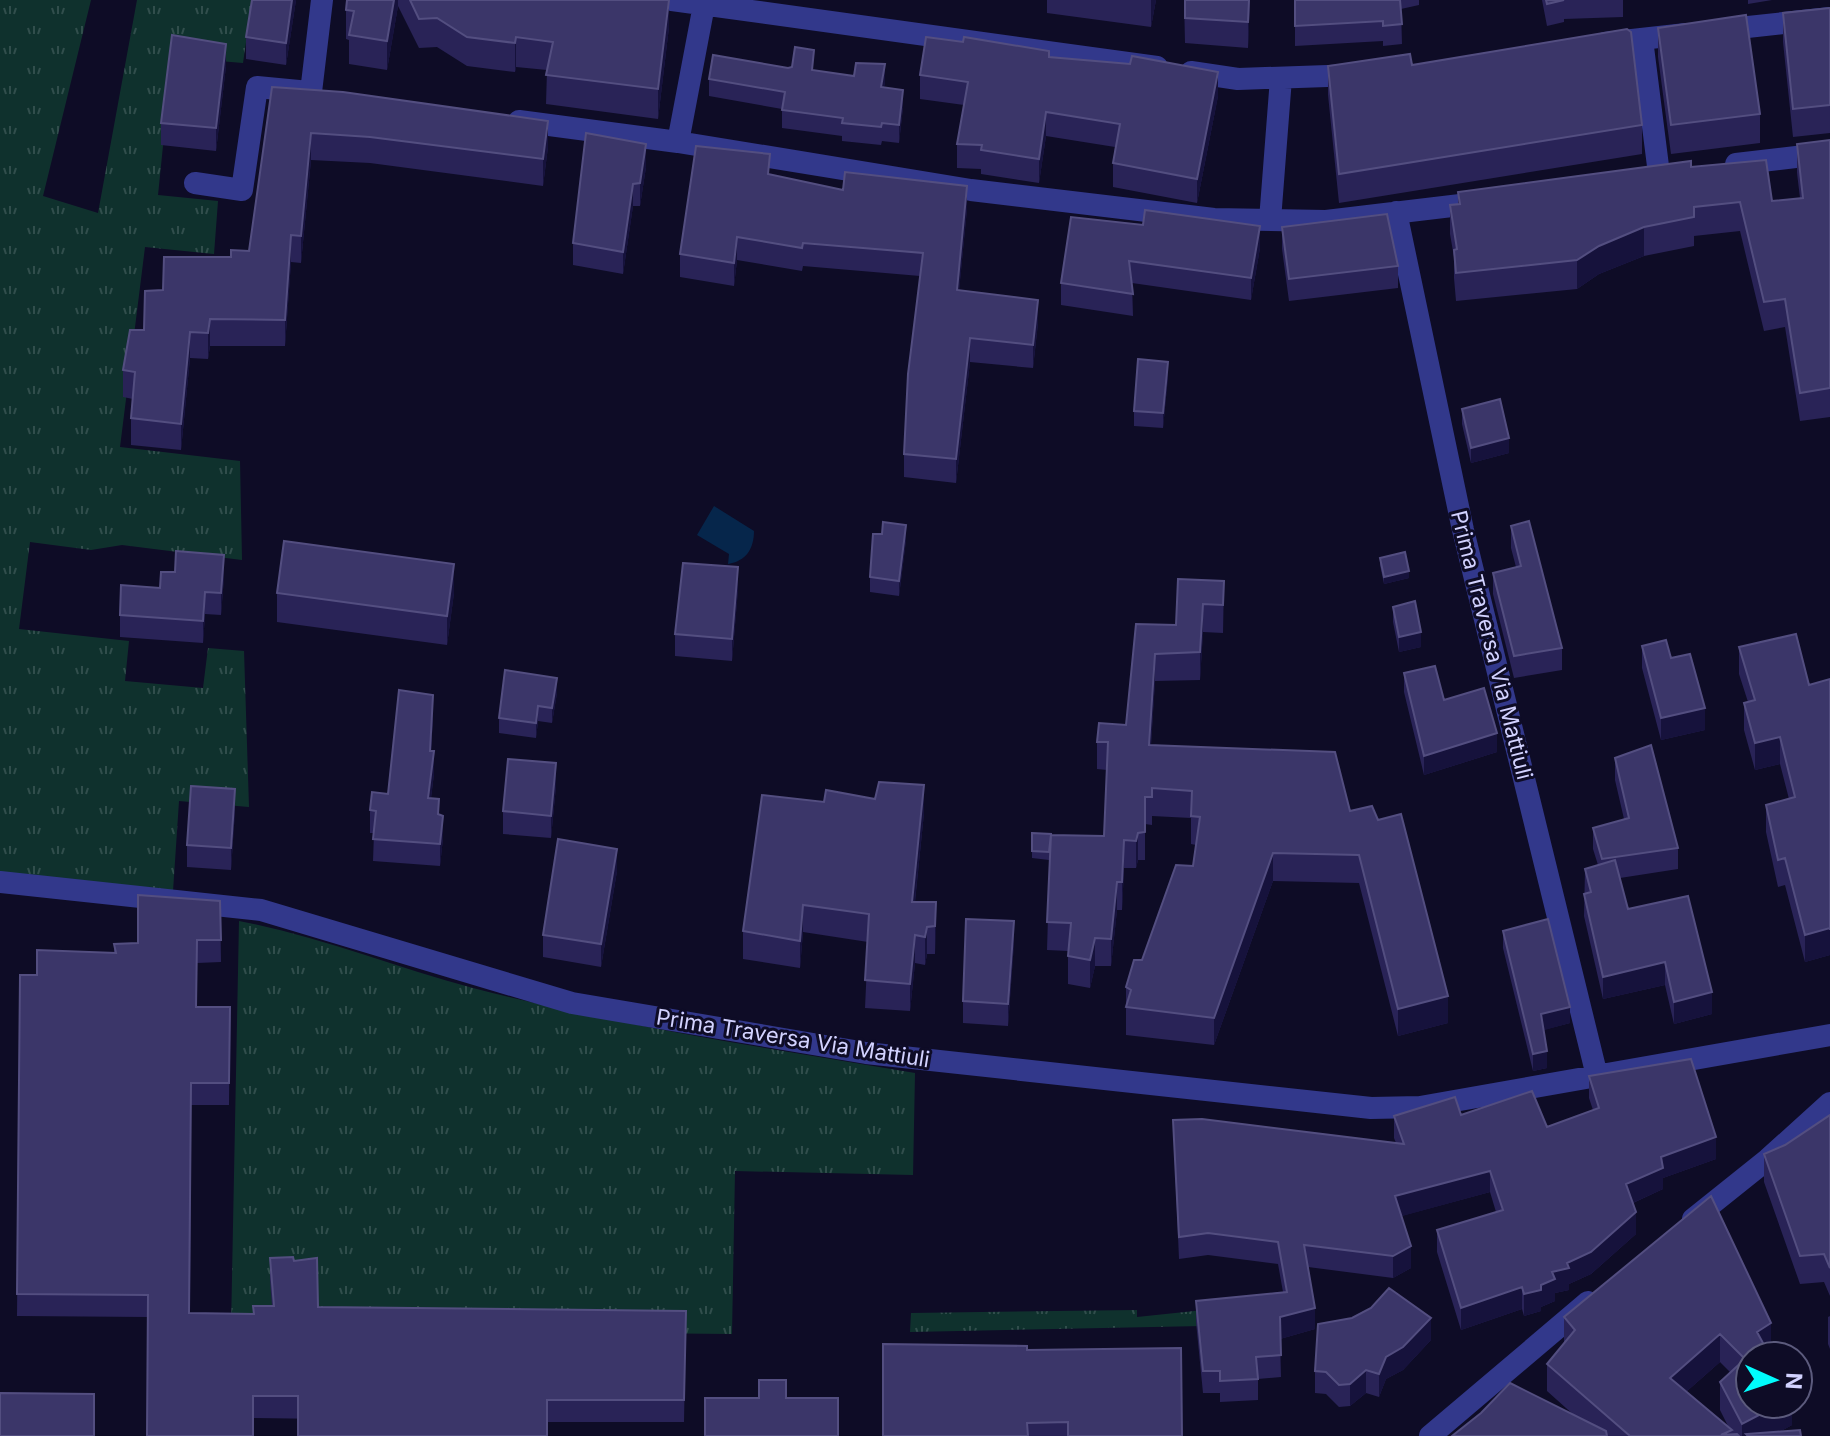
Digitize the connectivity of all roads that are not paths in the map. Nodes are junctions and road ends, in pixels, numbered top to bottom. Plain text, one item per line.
1 (322, 0) edge
2 (672, 0) edge
3 (704, 5) junction
4 (1830, 18) edge
5 (1642, 39) junction
6 (1584, 46) edge
7 (1375, 73) edge
8 (1281, 78) junction
9 (502, 119) edge
10 (678, 142) junction
11 (1830, 153) edge
12 (1721, 166) edge
13 (1659, 174) edge
14 (195, 183) dead end
15 (1507, 199) edge
16 (1396, 212) junction
17 (1270, 220) junction
18 (0, 882) edge
19 (1830, 1035) edge
20 (1597, 1076) junction
21 (1830, 1103) edge
22 (1681, 1229) edge
23 (1606, 1288) edge
24 (1430, 1436) edge

1 - 14 street
2 - 3 street
3 - 8 street
3 - 10 street
4 - 5 street
5 - 6 street
5 - 13 street
7 - 8 street
8 - 17 street
9 - 10 street
10 - 17 street
11 - 12 street
15 - 16 street
16 - 17 street
16 - 20 street, Prima Traversa Via Mattiuli
18 - 20 street, Prima Traversa Via Mattiuli
19 - 20 street, Prima Traversa Via Mattiuli
21 - 22 street
23 - 24 street

